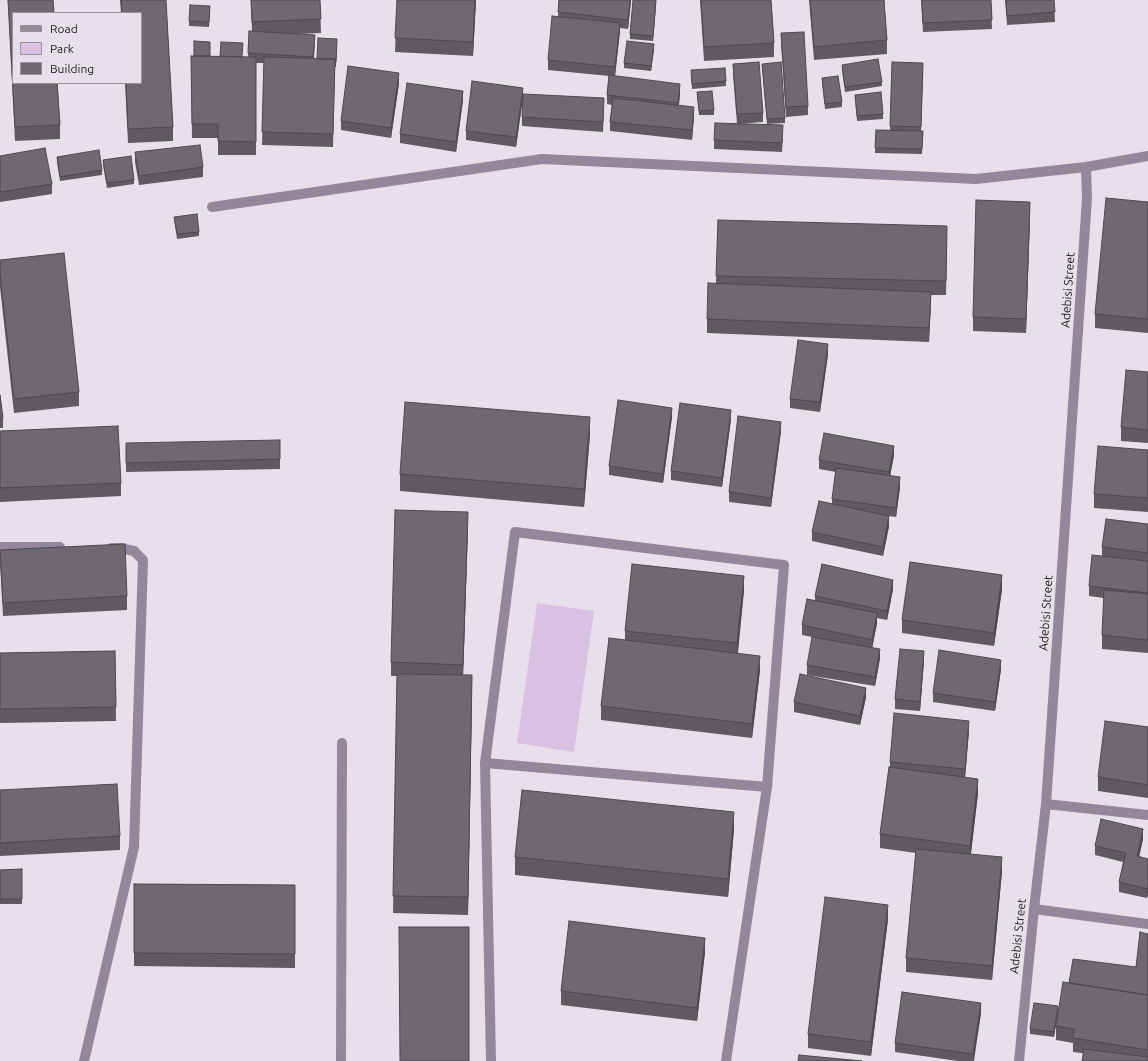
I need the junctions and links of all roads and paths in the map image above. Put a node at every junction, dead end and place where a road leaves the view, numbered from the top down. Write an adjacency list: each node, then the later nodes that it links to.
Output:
1 (1148, 156): 2 (street)
2 (1086, 167): 3 (street); 10 (street, Adebisi Street)
3 (212, 207)
4 (0, 547): 5 (street)
5 (72, 548)
6 (104, 548): 14 (street)
7 (342, 744): 15 (street)
8 (485, 763): 9 (street); 9 (street); 16 (street)
9 (767, 787): 17 (street)
10 (1046, 804): 11 (street); 12 (street, Adebisi Street)
11 (1148, 816)
12 (1034, 909): 13 (street); 18 (street, Adebisi Street)
13 (1148, 924)
14 (84, 1061)
15 (341, 1061)
16 (490, 1061)
17 (726, 1061)
18 (1019, 1061)

